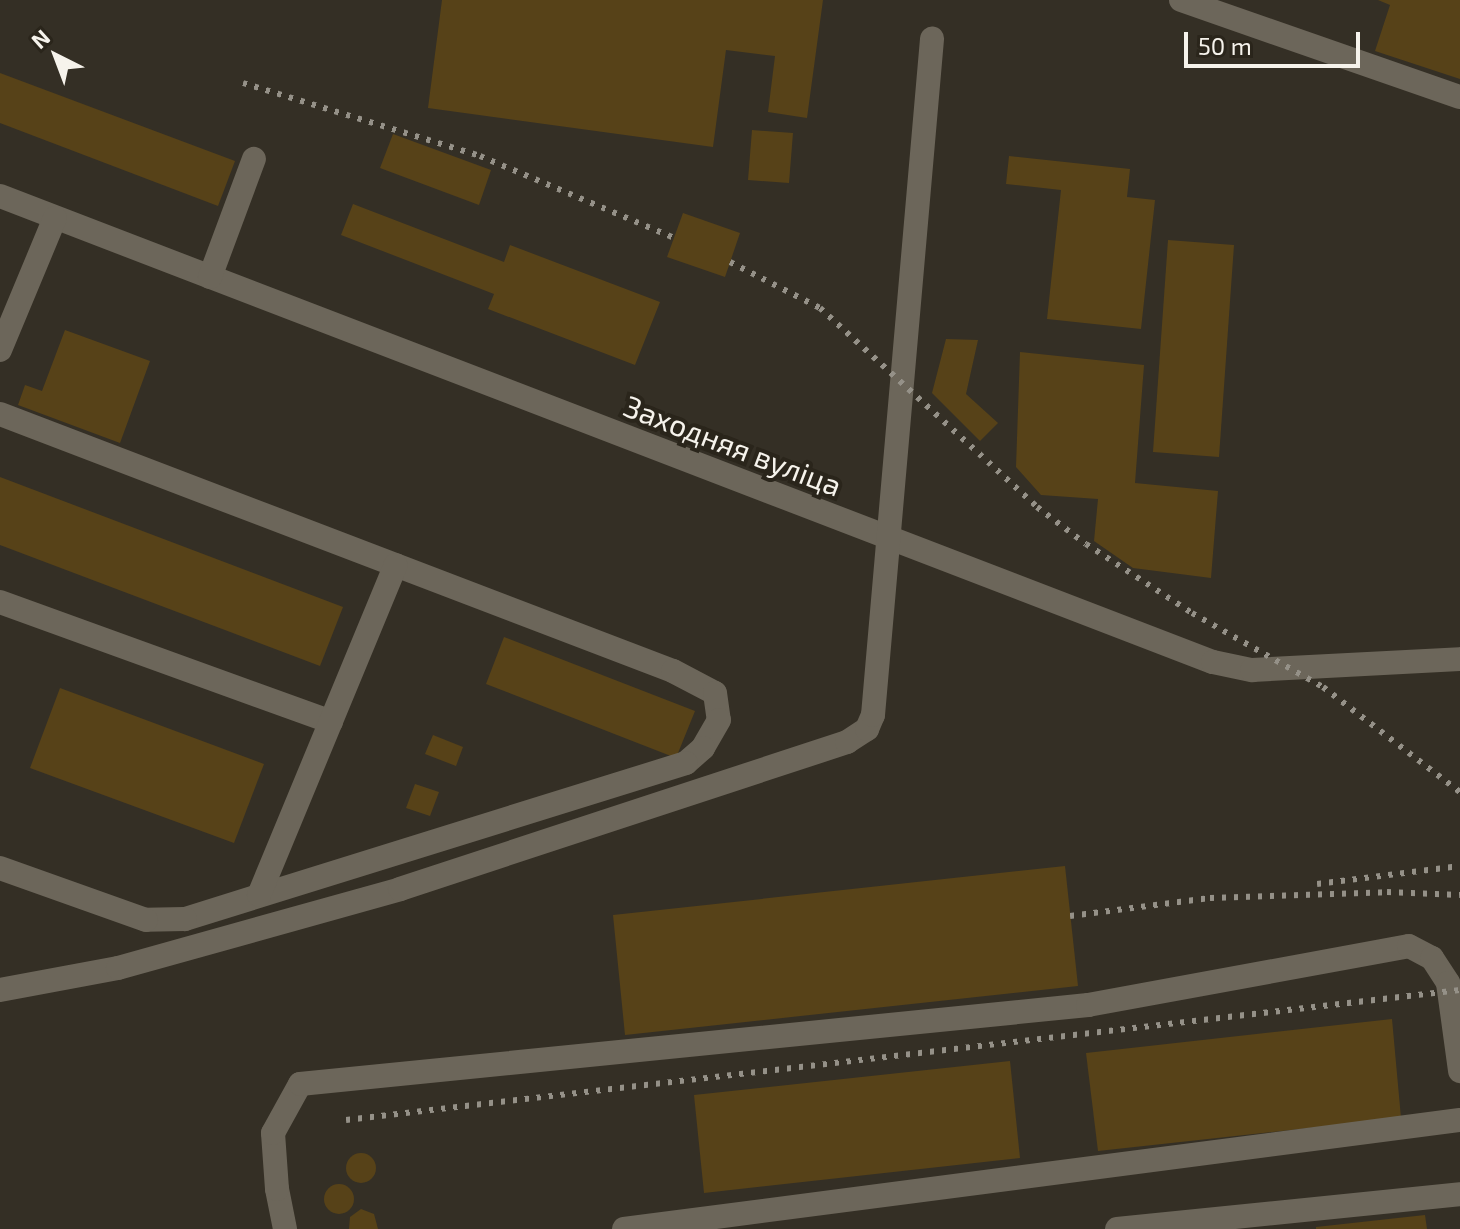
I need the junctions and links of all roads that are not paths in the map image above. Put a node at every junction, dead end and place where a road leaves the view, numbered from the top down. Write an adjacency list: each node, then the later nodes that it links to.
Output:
1 (1181, 0): 3 (street)
2 (932, 39): 10 (street)
3 (1460, 97)
4 (254, 159): 7 (street)
5 (0, 196): 6 (street, Заходняя вуліца)
6 (55, 218): 7 (street, Заходняя вуліца); 8 (street)
7 (210, 277): 10 (street, Заходняя вуліца)
8 (0, 350)
9 (0, 414): 11 (street)
10 (889, 540): 13 (street, Заходняя вуліца); 17 (street)
11 (396, 565): 14 (street); 16 (street)
12 (0, 602): 14 (street)
13 (1460, 659)
14 (331, 722): 16 (street)
15 (0, 868): 16 (street)
16 (259, 895)
17 (0, 990)
18 (1460, 1071): 21 (street)
19 (1460, 1120): 22 (street)
20 (1460, 1194): 23 (street)
21 (285, 1229)
22 (624, 1229)
23 (1117, 1229)

